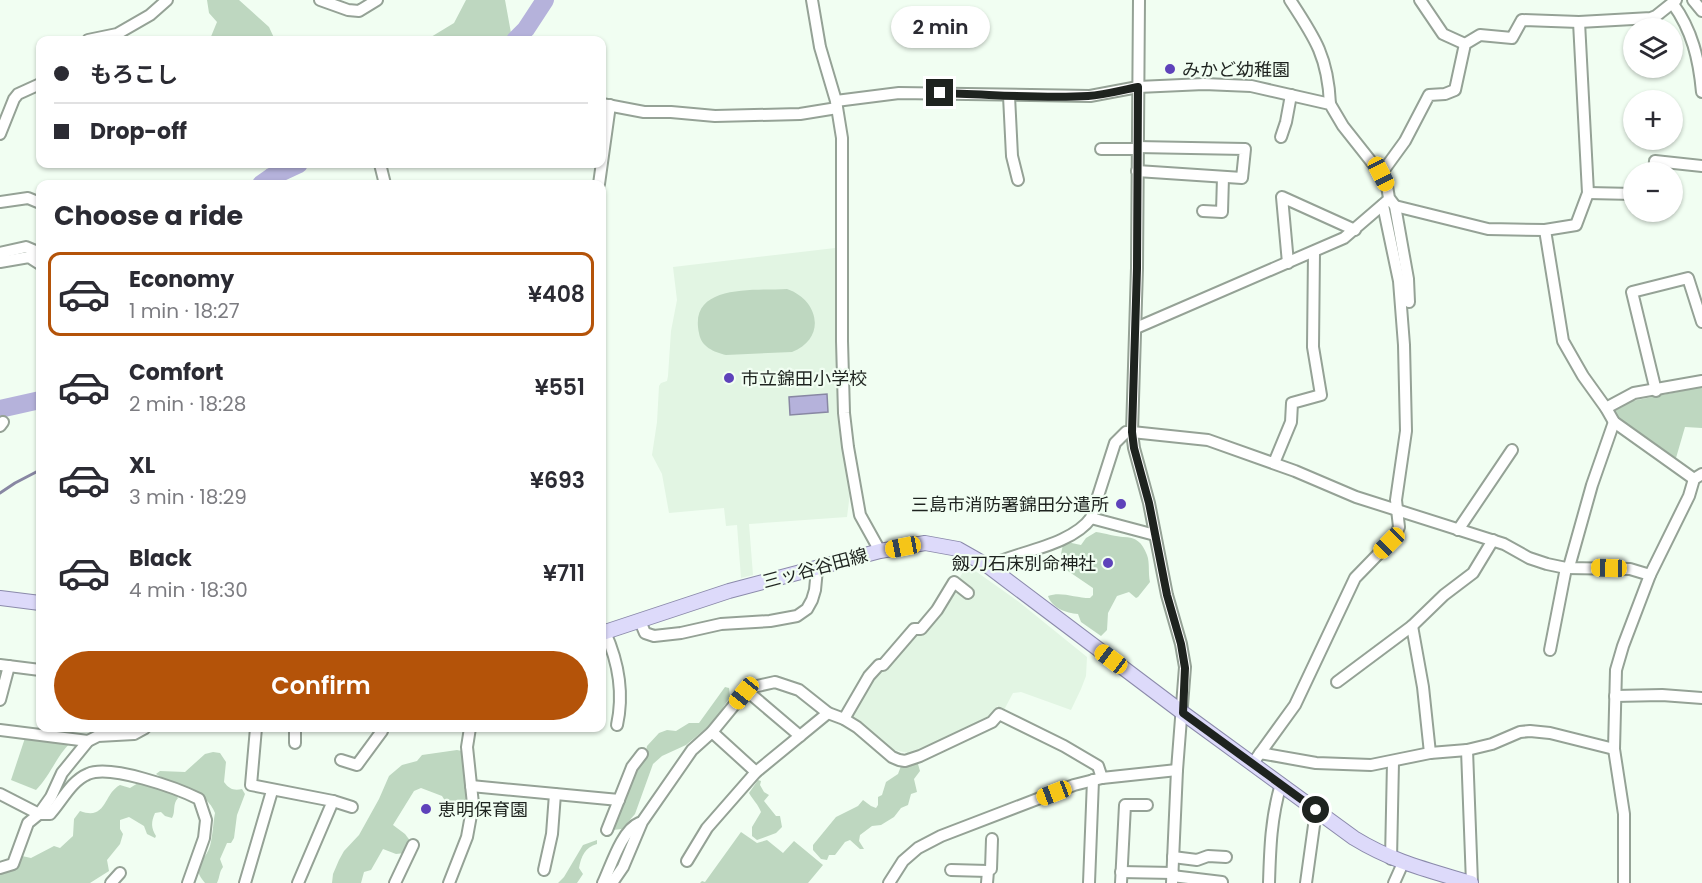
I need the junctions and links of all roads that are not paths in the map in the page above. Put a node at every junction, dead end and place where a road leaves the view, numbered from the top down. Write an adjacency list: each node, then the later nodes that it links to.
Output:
1 (167, 0): 12 (street)
2 (320, 0): 3 (street)
3 (376, 0)
4 (812, 0): 21 (street)
5 (1139, 0): 15 (street)
6 (1290, 0): 19 (street)
7 (1420, 0): 13 (street)
8 (1693, 0): 10 (street)
9 (1674, 2): 11 (street); 16 (street)
10 (1702, 11)
11 (1579, 22): 13 (street); 32 (street)
12 (106, 36)
13 (1465, 44): 29 (street)
14 (36, 86): 22 (street)
15 (1138, 87): 17 (street); 18 (street); 24 (street)
16 (1702, 92)
17 (1291, 95): 19 (street); 23 (street)
18 (1009, 96): 21 (street); 31 (street)
19 (1330, 104): 29 (street)
20 (606, 105): 21 (street)
21 (836, 105): 62 (street)
22 (0, 134)
23 (1281, 136)
24 (1137, 148): 25 (street); 28 (street); 30 (street)
25 (1101, 149)
26 (1683, 164): 27 (street)
27 (1702, 166)
28 (1137, 171): 30 (street); 48 (street)
29 (1381, 174): 36 (street)
30 (1223, 177): 37 (street)
31 (1018, 180)
32 (1588, 193): 33 (street); 39 (street)
33 (1623, 194)
34 (36, 201): 35 (street)
35 (0, 202)
36 (1389, 203): 38 (street); 39 (street); 46 (street); 57 (street)
37 (1203, 211)
38 (1355, 230): 41 (street); 45 (street)
39 (1545, 230): 51 (street)
40 (36, 252): 42 (street)
41 (1314, 252): 45 (street); 55 (street)
42 (0, 253)
43 (0, 262): 44 (street)
44 (36, 262)
45 (1288, 263): 48 (street)
46 (1409, 302)
47 (1702, 322): 50 (street)
48 (1136, 328): 53 (street)
49 (1702, 381): 50 (street)
50 (1656, 391): 51 (street)
51 (1606, 408): 52 (street)
52 (1614, 422): 56 (street); 64 (street)
53 (1132, 432): 55 (street); 58 (street); 60 (street)
54 (1512, 450): 59 (street)
55 (1274, 463): 57 (street)
56 (1698, 476): 66 (street)
57 (1396, 510): 59 (street); 102 (street)
58 (1091, 518): 60 (street); 63 (street)
59 (1458, 530): 61 (street)
60 (1155, 535): 83 (street)
61 (1493, 540): 64 (street); 71 (street)
62 (880, 551): 63 (main road, 三ッ谷谷田線); 65 (main road, 三ッ谷谷田線)
63 (988, 566): 83 (main road, 三ッ谷谷田線)
64 (1568, 568): 66 (street); 74 (street)
65 (817, 569): 70 (main road, 三ッ谷谷田線); 70 (street)
66 (1650, 575): 79 (street)
67 (968, 593): 84 (street)
68 (0, 598): 69 (main road)
69 (36, 602)
70 (640, 621): 72 (main road, 三ッ谷谷田線)
71 (1412, 626): 77 (street); 100 (street)
72 (606, 632)
73 (606, 638): 85 (street)
74 (1550, 650)
75 (5, 666): 76 (street); 81 (street)
76 (36, 670)
77 (1337, 682)
78 (747, 691): 82 (street); 94 (street); 95 (street)
79 (1615, 696): 80 (street); 98 (street)
80 (1702, 698)
81 (0, 700)
82 (828, 713): 84 (street); 95 (street)
83 (1183, 713): 102 (main road, 三ッ谷谷田線); 105 (street)
84 (844, 719): 107 (street)
85 (617, 725)
86 (0, 730): 96 (street)
87 (112, 732): 96 (street)
88 (122, 732): 89 (street)
89 (138, 732)
90 (256, 732): 110 (street)
91 (296, 732): 97 (street)
92 (380, 732): 103 (street)
93 (470, 732): 109 (street)
94 (712, 732): 106 (street); 119 (street)
95 (800, 736): 106 (street)
96 (88, 741): 118 (street)
97 (295, 743)
98 (1614, 749): 99 (street); 151 (street)
99 (1467, 750): 100 (street); 150 (street)
100 (1430, 753): 104 (street)
101 (642, 754): 113 (street)
102 (1257, 758): 104 (street); 108 (main road, 三ッ谷谷田線)
103 (342, 760)
104 (1393, 762): 126 (street)
105 (1177, 770): 107 (street); 123 (street)
106 (756, 772): 125 (street)
107 (1097, 779): 144 (street); 146 (street)
108 (1281, 784): 117 (main road, 三ッ谷谷田線); 147 (street)
109 (471, 786): 112 (street); 141 (street)
110 (272, 791): 114 (street); 138 (street)
111 (0, 794): 118 (street)
112 (555, 795): 113 (street); 128 (street)
113 (619, 800): 120 (street)
114 (333, 801): 116 (street); 139 (street)
115 (1147, 805): 133 (street)
116 (352, 807)
117 (1316, 810): 126 (main road, 三ッ谷谷田線); 148 (street)
118 (39, 814): 127 (street); 137 (street)
119 (642, 822): 142 (street); 143 (street)
120 (607, 830)
121 (992, 839): 130 (street)
122 (413, 845): 140 (street)
123 (1173, 857): 124 (street); 132 (street)
124 (1226, 857)
125 (687, 861)
126 (1397, 861): 134 (main road, 三ッ谷谷田線); 149 (street)
127 (0, 868)
128 (544, 870)
129 (951, 870): 130 (street)
130 (988, 871): 145 (street)
131 (120, 873): 136 (street)
132 (1172, 877): 133 (street); 135 (street)
133 (1121, 878)
134 (1434, 878): 150 (main road, 三ッ谷谷田線)
135 (1222, 882)
136 (111, 883)
137 (188, 883)
138 (245, 883)
139 (298, 883)
140 (395, 883)
141 (449, 883)
142 (603, 883)
143 (612, 883)
144 (889, 883)
145 (987, 883)
146 (1089, 883)
147 (1269, 883)
148 (1306, 883)
149 (1394, 883)
150 (1471, 883)
151 (1624, 883)

